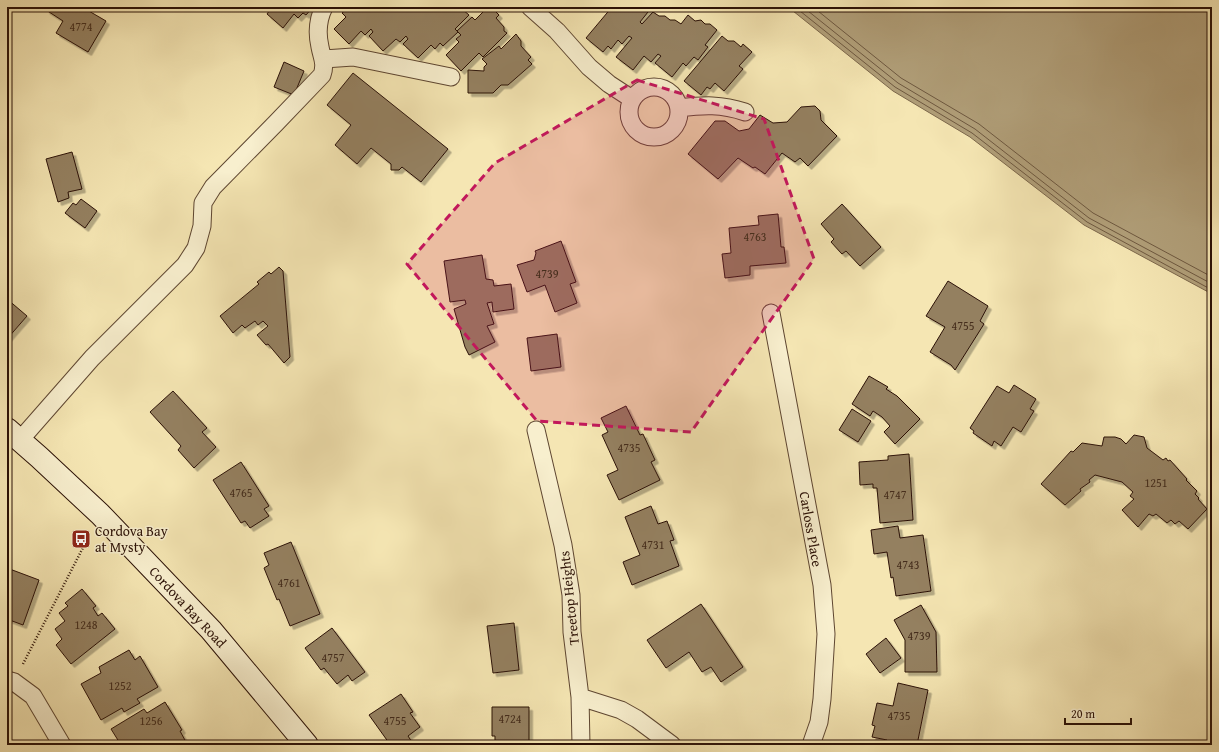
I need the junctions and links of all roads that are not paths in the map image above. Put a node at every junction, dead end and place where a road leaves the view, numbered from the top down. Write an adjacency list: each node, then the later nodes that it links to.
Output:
1 (324, 7): 3 (street)
2 (530, 7): 5 (street)
3 (324, 59): 4 (street); 10 (street)
4 (451, 77)
5 (632, 99): 6 (street); 6 (street)
6 (679, 108): 7 (street)
7 (745, 112)
8 (771, 313): 17 (street, Carloss Place)
9 (536, 430): 12 (street, Treetop Heights)
10 (13, 435): 14 (main road, Cordova Bay Road)
11 (10, 681): 13 (street)
12 (580, 697): 15 (street, Treetop Heights); 16 (street)
13 (62, 745)
14 (307, 745)
15 (581, 745)
16 (672, 745)
17 (811, 745)

